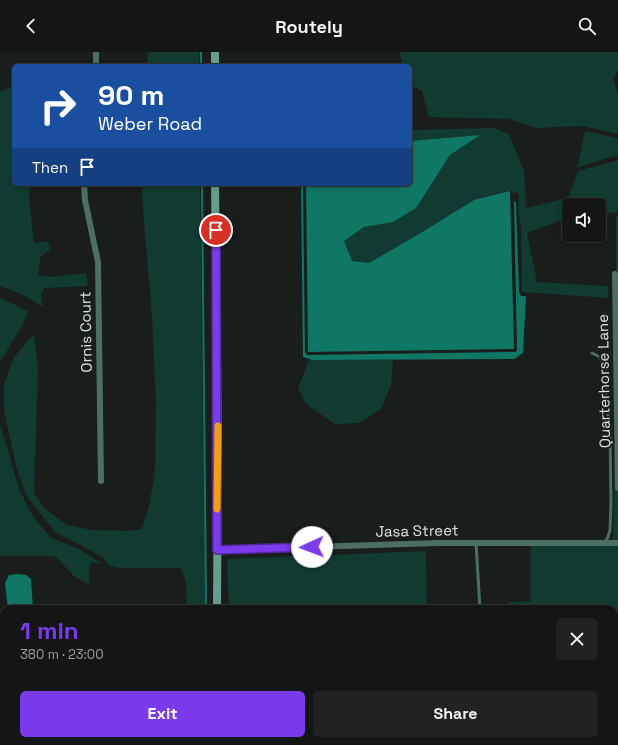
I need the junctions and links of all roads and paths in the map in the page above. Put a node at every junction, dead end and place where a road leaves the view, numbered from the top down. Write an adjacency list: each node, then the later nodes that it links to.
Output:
1 (96, 52): 3 (street)
2 (215, 52): 4 (street)
3 (96, 64)
4 (215, 64)
5 (84, 186): 9 (street, Ornis Court)
6 (216, 186): 14 (street)
7 (615, 274): 10 (street, Quarterhorse Lane)
8 (592, 353): 12 (lane)
9 (101, 481)
10 (618, 488)
11 (476, 543): 12 (street, Jasa Street); 14 (street, Jasa Street); 16 (lane)
12 (603, 544): 13 (street, Jasa Street)
13 (618, 544)
14 (217, 550): 15 (street)
15 (217, 605)
16 (480, 605)

